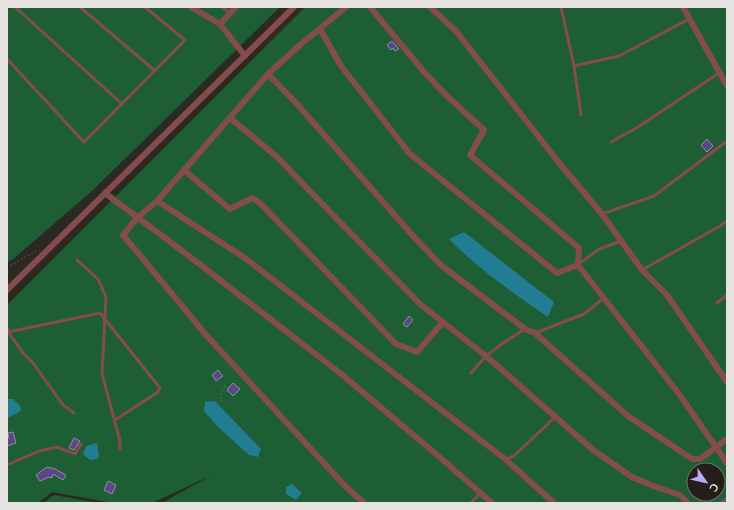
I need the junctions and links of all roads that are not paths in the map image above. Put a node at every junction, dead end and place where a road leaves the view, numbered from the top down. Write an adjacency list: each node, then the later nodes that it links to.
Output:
1 (15, 7): 24 (lane)
2 (80, 7): 20 (lane)
3 (145, 7): 20 (lane)
4 (191, 7): 15 (street)
5 (222, 7): 13 (lane)
6 (236, 7): 13 (street)
7 (294, 7): 17 (street)
8 (370, 7): 37 (street)
9 (430, 7): 32 (street)
10 (561, 7): 19 (lane)
11 (683, 7): 14 (street)
12 (341, 8): 16 (street)
13 (230, 13): 15 (street)
14 (689, 19): 19 (lane); 22 (street)
15 (220, 24): 17 (street)
16 (320, 29): 21 (street); 37 (street)
17 (245, 56): 30 (street)
18 (7, 60): 24 (lane)
19 (574, 66): 25 (lane)
20 (154, 70): 24 (lane)
21 (268, 74): 26 (street); 45 (street)
22 (719, 74): 23 (street); 28 (lane)
23 (727, 86)
24 (122, 104)
25 (581, 115)
26 (230, 118): 29 (street); 44 (street)
27 (727, 141): 32 (lane)
28 (611, 142)
29 (184, 170): 31 (street); 44 (street)
30 (105, 193): 33 (street); 39 (street)
31 (157, 201): 33 (street); 58 (street)
32 (602, 214): 35 (street)
33 (138, 218): 61 (street); 63 (street)
34 (727, 221): 38 (lane)
35 (621, 240): 37 (lane); 38 (street)
36 (77, 260): 43 (lane)
37 (578, 265): 41 (street)
38 (642, 270): 50 (street)
39 (7, 290)
40 (727, 295): 42 (lane)
41 (604, 298): 47 (lane); 56 (street)
42 (717, 303)
43 (104, 318): 46 (lane); 53 (lane); 53 (lane)
44 (443, 322): 48 (street)
45 (525, 329): 47 (street); 48 (lane)
46 (8, 331): 51 (lane)
47 (535, 333): 56 (street)
48 (486, 356): 49 (lane); 52 (street)
49 (470, 373)
50 (727, 382)
51 (74, 413)
52 (556, 416): 58 (lane); 67 (street)
53 (115, 420): 57 (lane)
54 (727, 439): 56 (street)
55 (81, 444): 60 (lane)
56 (716, 447): 59 (street)
57 (120, 449)
58 (505, 459): 66 (street)
59 (727, 463)
60 (7, 465)
61 (480, 493): 64 (lane); 65 (street)
62 (727, 498): 68 (lane)
63 (364, 503)
64 (471, 503)
65 (492, 503)
66 (554, 503)
67 (688, 503)
68 (721, 503)

